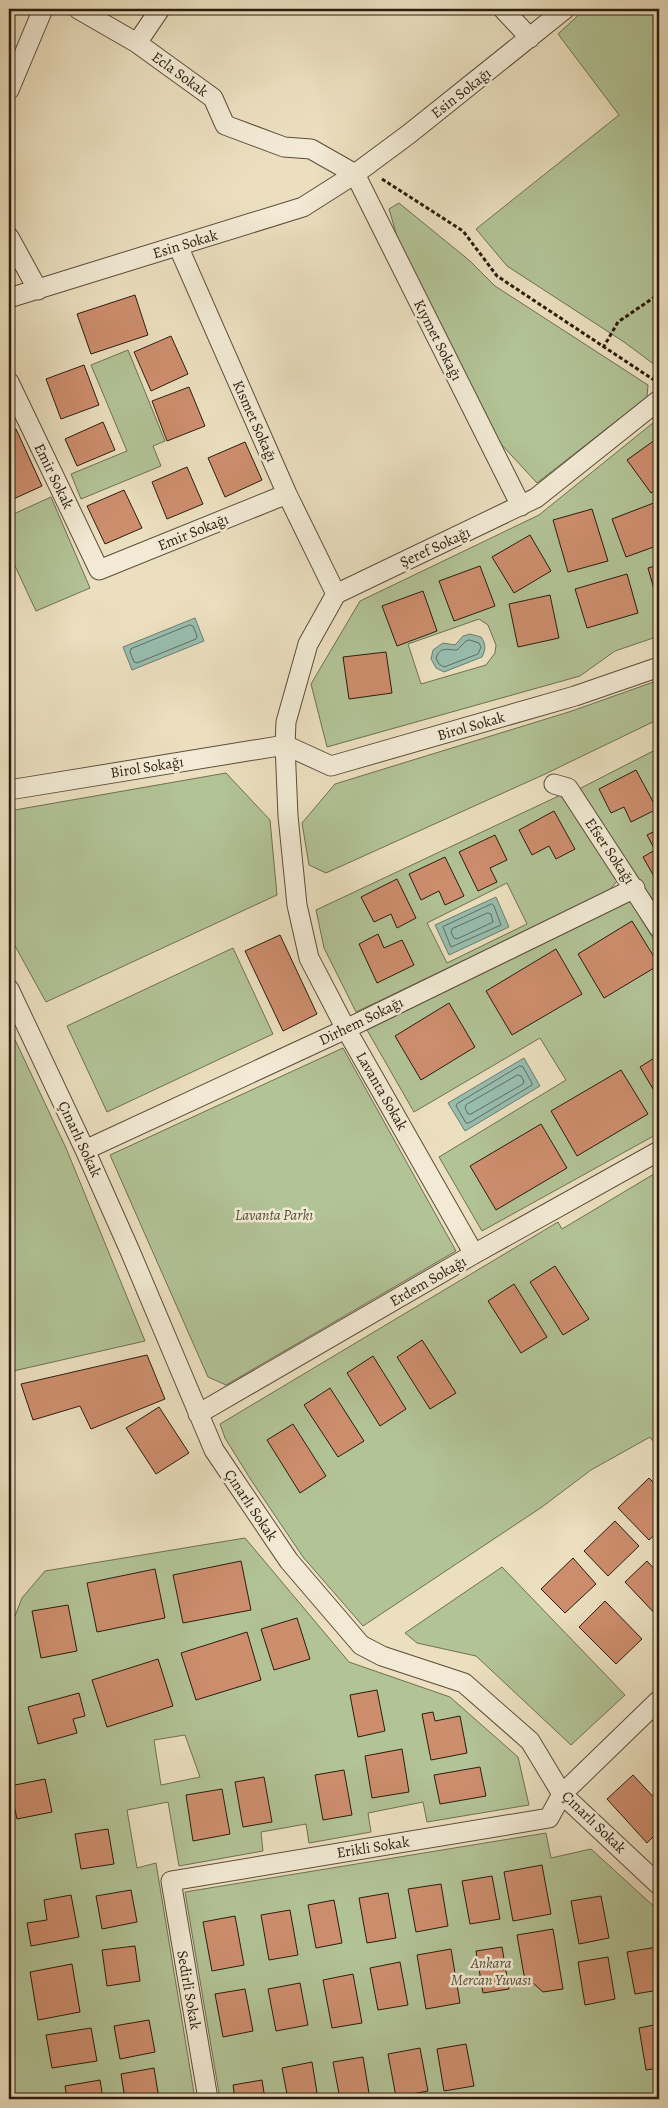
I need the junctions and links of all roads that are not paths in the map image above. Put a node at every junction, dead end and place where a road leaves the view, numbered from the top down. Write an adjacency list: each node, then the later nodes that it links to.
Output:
1 (43, 9): 8 (street)
2 (78, 9): 7 (street, Ecla Sokak)
3 (160, 9): 7 (street)
4 (502, 9): 6 (street)
5 (566, 9): 6 (street, Esin Sokağı)
6 (530, 38): 9 (street, Esin Sokağı)
7 (137, 43): 9 (street, Ecla Sokak)
8 (9, 90)
9 (360, 170): 11 (street, Esin Sokak); 17 (street, Kıymet Sokağı)
10 (9, 237): 12 (street)
11 (178, 246): 12 (street, Esin Sokak); 16 (street, Kısmet Sokağı)
12 (38, 290): 13 (street, Esin Sokak)
13 (9, 298)
14 (9, 382): 18 (street, Emir Sokak)
15 (659, 400): 17 (street, Şeref Sokağı)
16 (287, 494): 18 (street, Emir Sokağı); 19 (street, Kısmet Sokağı)
17 (521, 506): 19 (street, Şeref Sokağı)
18 (99, 570)
19 (336, 594): 21 (street)
20 (659, 667): 21 (street, Birol Sokak)
21 (285, 745): 23 (street, Birol Sokağı); 27 (street, Lavanta Sokak)
22 (554, 784): 24 (street, Efser Sokağı)
23 (9, 790)
24 (635, 888): 25 (street, Efser Sokağı); 27 (street, Dirhem Sokağı)
25 (659, 928)
26 (9, 989): 28 (street, Çınarlı Sokak)
27 (346, 1029): 28 (street, Dirhem Sokağı); 30 (street, Lavanta Sokak)
28 (86, 1150): 31 (street, Çınarlı Sokak)
29 (659, 1152): 30 (street, Erdem Sokağı)
30 (474, 1254): 31 (street, Erdem Sokağı)
31 (198, 1414): 33 (street, Çınarlı Sokak)
32 (659, 1700): 33 (street)
33 (562, 1794): 34 (street, Erikli Sokak); 35 (street, Çınarlı Sokak)
34 (170, 1881): 36 (street, Sedirli Sokak)
35 (659, 1885)
36 (208, 2099)

